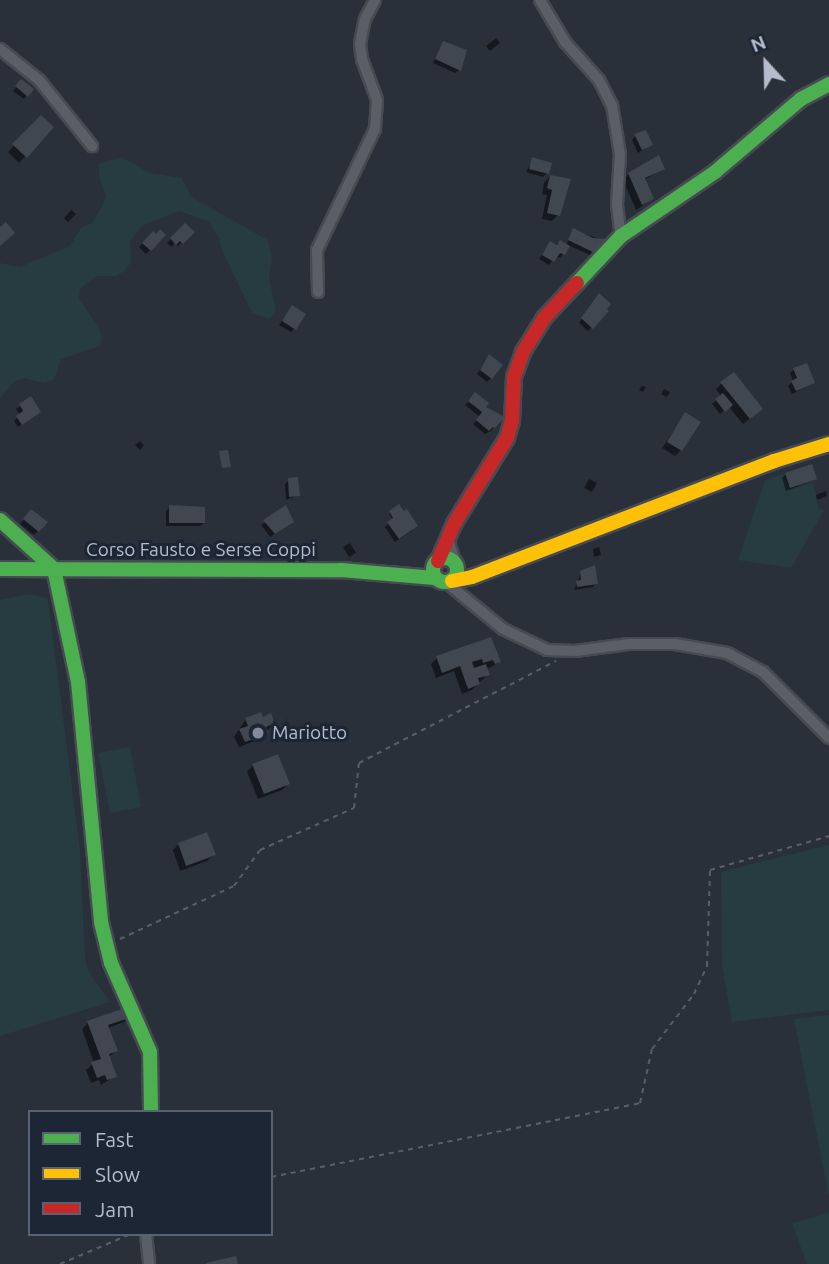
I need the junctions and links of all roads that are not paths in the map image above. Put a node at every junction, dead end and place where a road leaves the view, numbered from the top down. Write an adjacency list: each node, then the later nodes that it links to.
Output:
1 (375, 0): 7 (street)
2 (540, 0): 6 (street)
3 (0, 49): 5 (street)
4 (829, 84): 6 (street)
5 (92, 146)
6 (621, 236): 10 (street)
7 (318, 292)
8 (829, 444): 12 (street)
9 (0, 520): 14 (street)
10 (447, 537): 11 (street); 15 (street)
11 (455, 563): 12 (street); 15 (street)
12 (503, 565): 15 (street)
13 (0, 569): 14 (street, Corso Fausto e Serse Coppi)
14 (54, 569): 15 (street, Corso Fausto e Serse Coppi); 17 (street)
15 (441, 573): 16 (street)
16 (829, 738)
17 (151, 1110)
18 (146, 1236): 19 (street)
19 (149, 1264)

